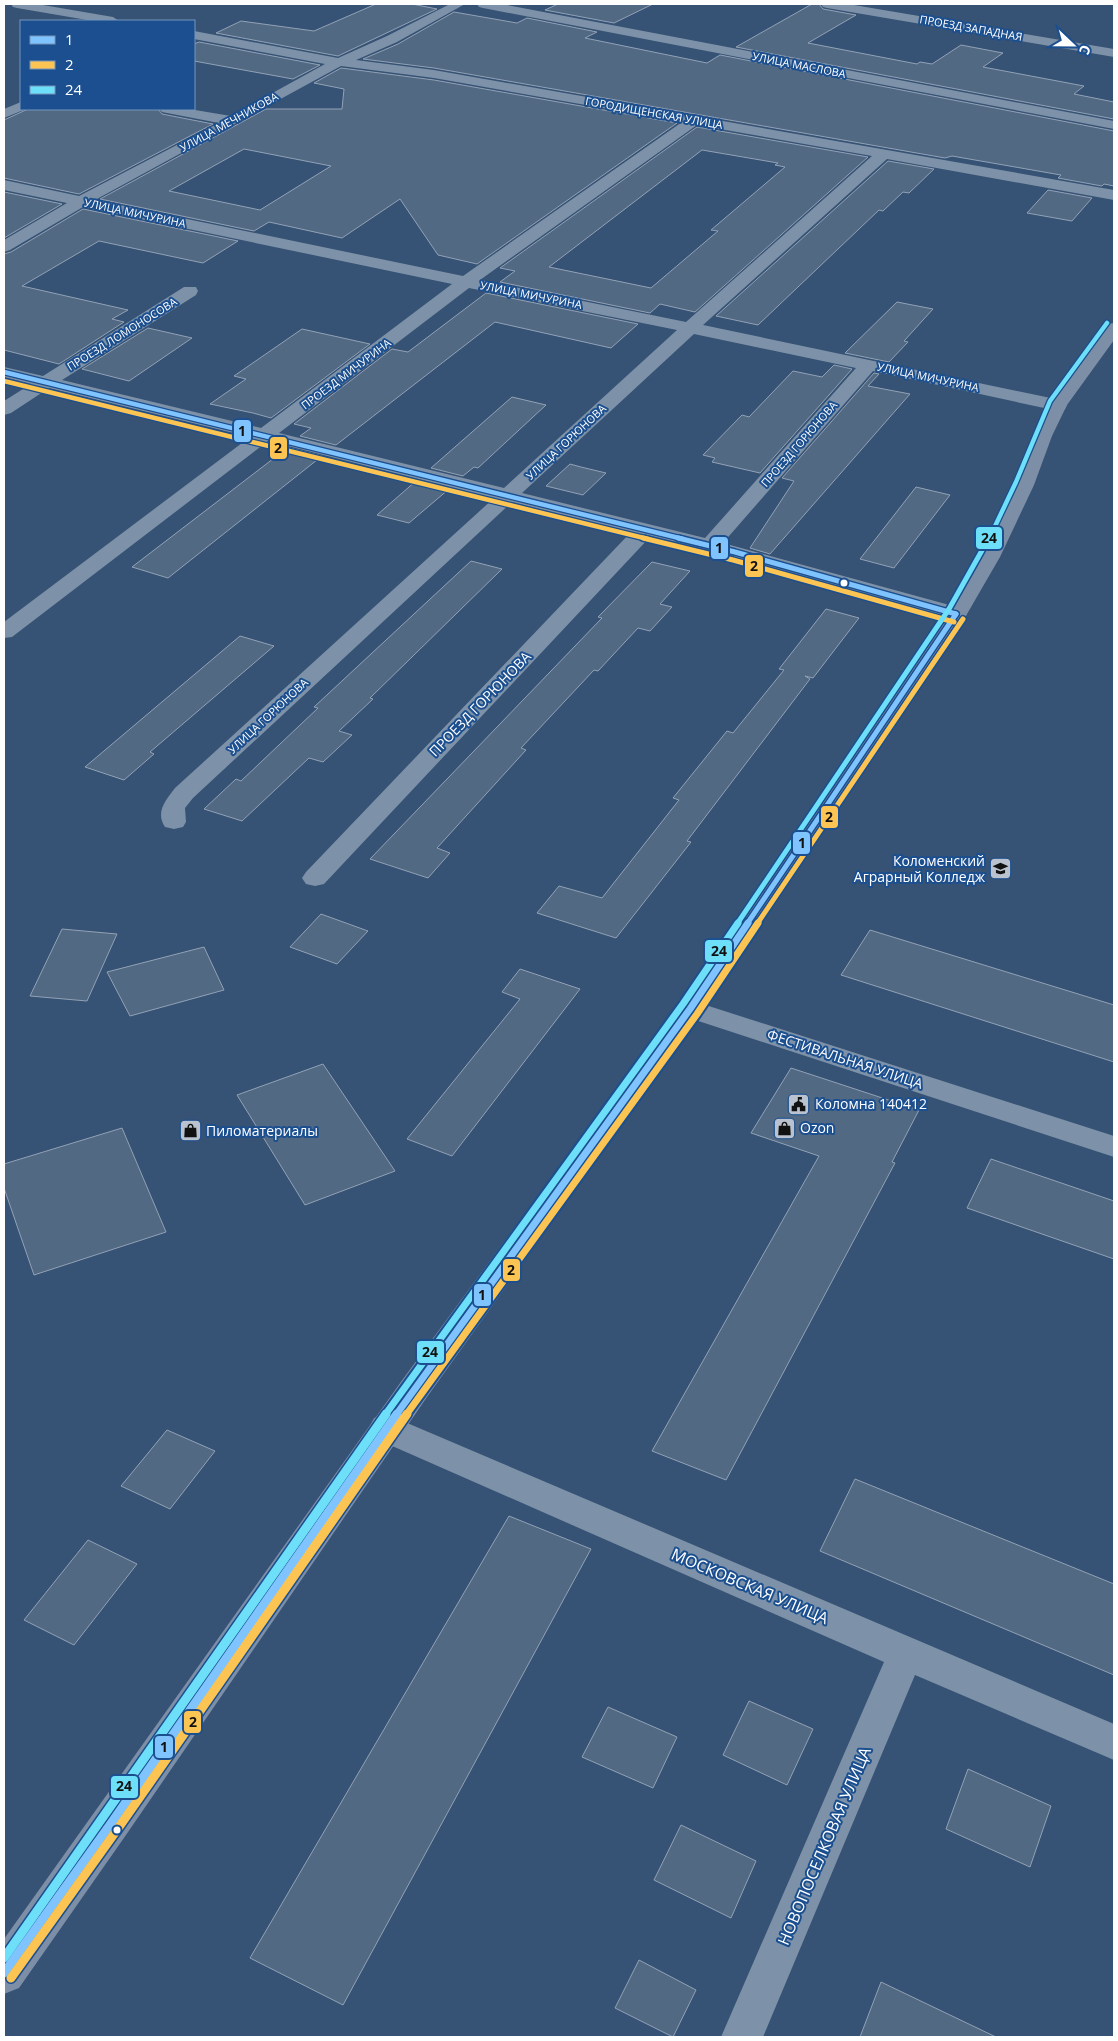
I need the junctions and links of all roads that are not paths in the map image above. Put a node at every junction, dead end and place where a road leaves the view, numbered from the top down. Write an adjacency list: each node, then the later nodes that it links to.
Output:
1 (17, 4): 5 (street)
2 (458, 4): 8 (street, УЛИЦА МЕЧНИКОВА)
3 (483, 4): 14 (street, УЛИЦА МАСЛОВА)
4 (827, 4): 7 (street, ПРОЕЗД ЗАПАДНАЯ)
5 (107, 20)
6 (195, 35): 8 (street, ГОРОДИЩЕНСКАЯ УЛИЦА)
7 (1114, 53)
8 (341, 62): 12 (street, УЛИЦА МЕЧНИКОВА); 13 (street, ГОРОДИЩЕНСКАЯ УЛИЦА)
9 (20, 106): 11 (street)
10 (172, 110): 12 (street)
11 (4, 114)
12 (233, 121): 18 (street, УЛИЦА МЕЧНИКОВА)
13 (693, 121): 15 (street, ГОРОДИЩЕНСКАЯ УЛИЦА); 20 (street, ПРОЕЗД МИЧУРИНА)
14 (1114, 125)
15 (885, 153): 17 (street, ГОРОДИЩЕНСКАЯ УЛИЦА); 22 (street, УЛИЦА ГОРЮНОВА)
16 (4, 185): 18 (street, УЛИЦА МИЧУРИНА)
17 (1114, 195)
18 (80, 202): 19 (street, УЛИЦА МЕЧНИКОВА); 20 (street, УЛИЦА МИЧУРИНА)
19 (4, 247)
20 (466, 282): 22 (street, УЛИЦА МИЧУРИНА); 29 (street, ПРОЕЗД МИЧУРИНА)
21 (190, 291): 26 (street, ПРОЕЗД ЛОМОНОСОВА)
22 (691, 326): 24 (street, УЛИЦА МИЧУРИНА); 30 (street, УЛИЦА ГОРЮНОВА)
23 (1114, 328): 27 (main road)
24 (869, 364): 27 (street, УЛИЦА МИЧУРИНА); 32 (street, ПРОЕЗД ГОРЮНОВА)
25 (4, 372): 26 (street)
26 (46, 381): 28 (street, ПРОЕЗД ЛОМОНОСОВА); 29 (street)
27 (1058, 405): 33 (main road)
28 (4, 409)
29 (266, 435): 30 (street); 34 (street, ПРОЕЗД МИЧУРИНА)
30 (508, 495): 31 (street); 35 (street, УЛИЦА ГОРЮНОВА)
31 (646, 530): 32 (street); 36 (street, ПРОЕЗД ГОРЮНОВА)
32 (709, 546): 33 (street)
33 (956, 614): 37 (main road)
34 (4, 632)
35 (174, 822)
36 (315, 878)
37 (690, 1008): 38 (street, ФЕСТИВАЛЬНАЯ УЛИЦА); 39 (main road)
38 (1114, 1147)
39 (386, 1428): 40 (street, МОСКОВСКАЯ УЛИЦА); 42 (main road)
40 (906, 1654): 41 (street, МОСКОВСКАЯ УЛИЦА); 43 (street, НОВОПОСЕЛКОВАЯ УЛИЦА)
41 (1114, 1742)
42 (4, 1973)
43 (742, 2037)

